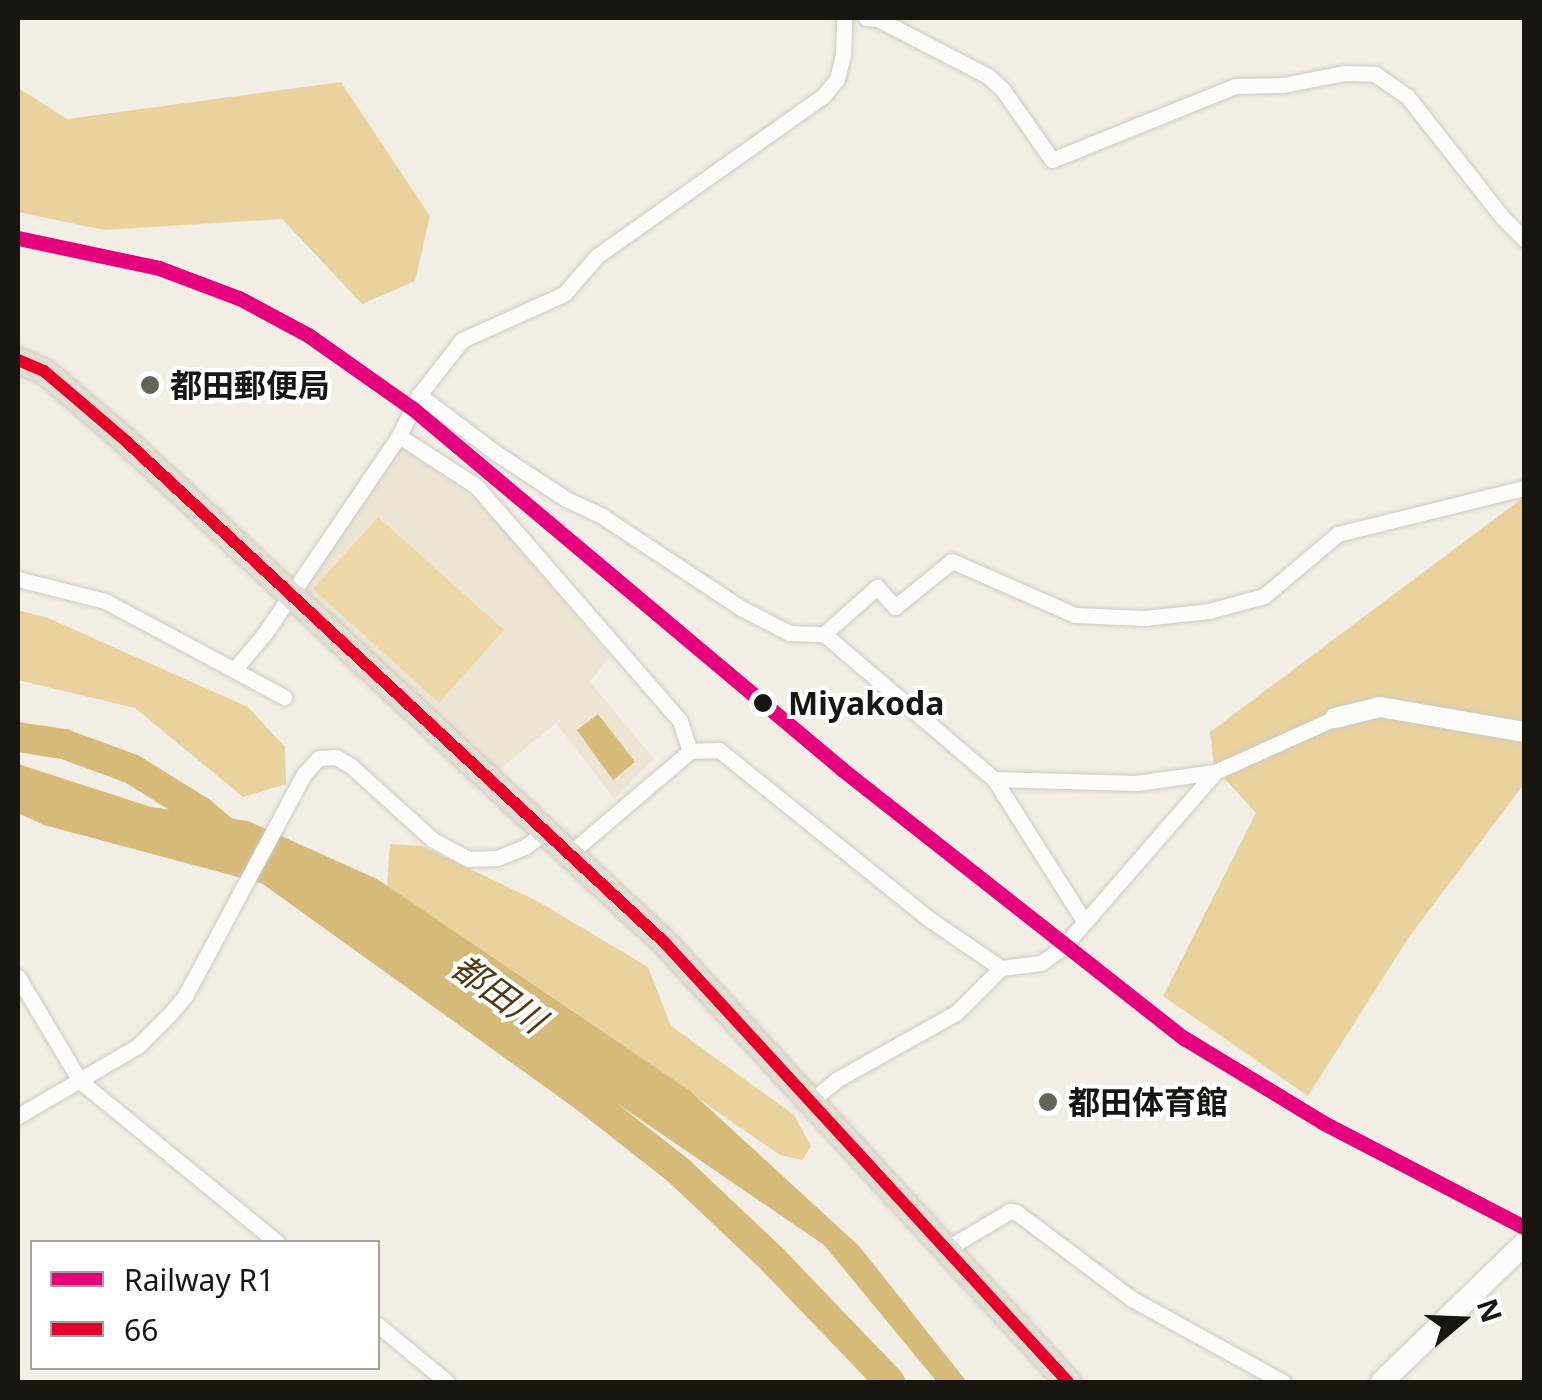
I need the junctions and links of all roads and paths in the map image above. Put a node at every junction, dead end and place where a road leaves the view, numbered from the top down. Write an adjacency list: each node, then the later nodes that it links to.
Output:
1 (844, 18): 5 (street)
2 (866, 18): 3 (street)
3 (1524, 239)
4 (18, 360): 9 (highway)
5 (420, 395): 6 (street); 10 (street)
6 (399, 436): 9 (street); 15 (street)
7 (1524, 488): 10 (street)
8 (18, 579): 11 (street)
9 (289, 594): 11 (street); 18 (highway)
10 (824, 634): 17 (street)
11 (234, 670): 12 (street)
12 (284, 697)
13 (1335, 718): 14 (street); 16 (street)
14 (1524, 732)
15 (690, 751): 19 (street); 21 (street)
16 (1216, 772): 17 (street); 20 (street)
17 (994, 779): 20 (street)
18 (543, 833): 19 (highway); 23 (street)
19 (568, 855): 24 (highway)
20 (1084, 921): 21 (street)
21 (1001, 968): 24 (street)
22 (18, 977): 23 (street)
23 (80, 1081): 25 (street); 26 (street)
24 (810, 1102): 27 (highway)
25 (18, 1116)
26 (274, 1240)
27 (943, 1251): 32 (highway); 33 (street)
28 (1518, 1252): 30 (main road)
29 (380, 1328): 31 (street)
30 (1385, 1380)
31 (447, 1382)
32 (1068, 1382)
33 (1284, 1382)

